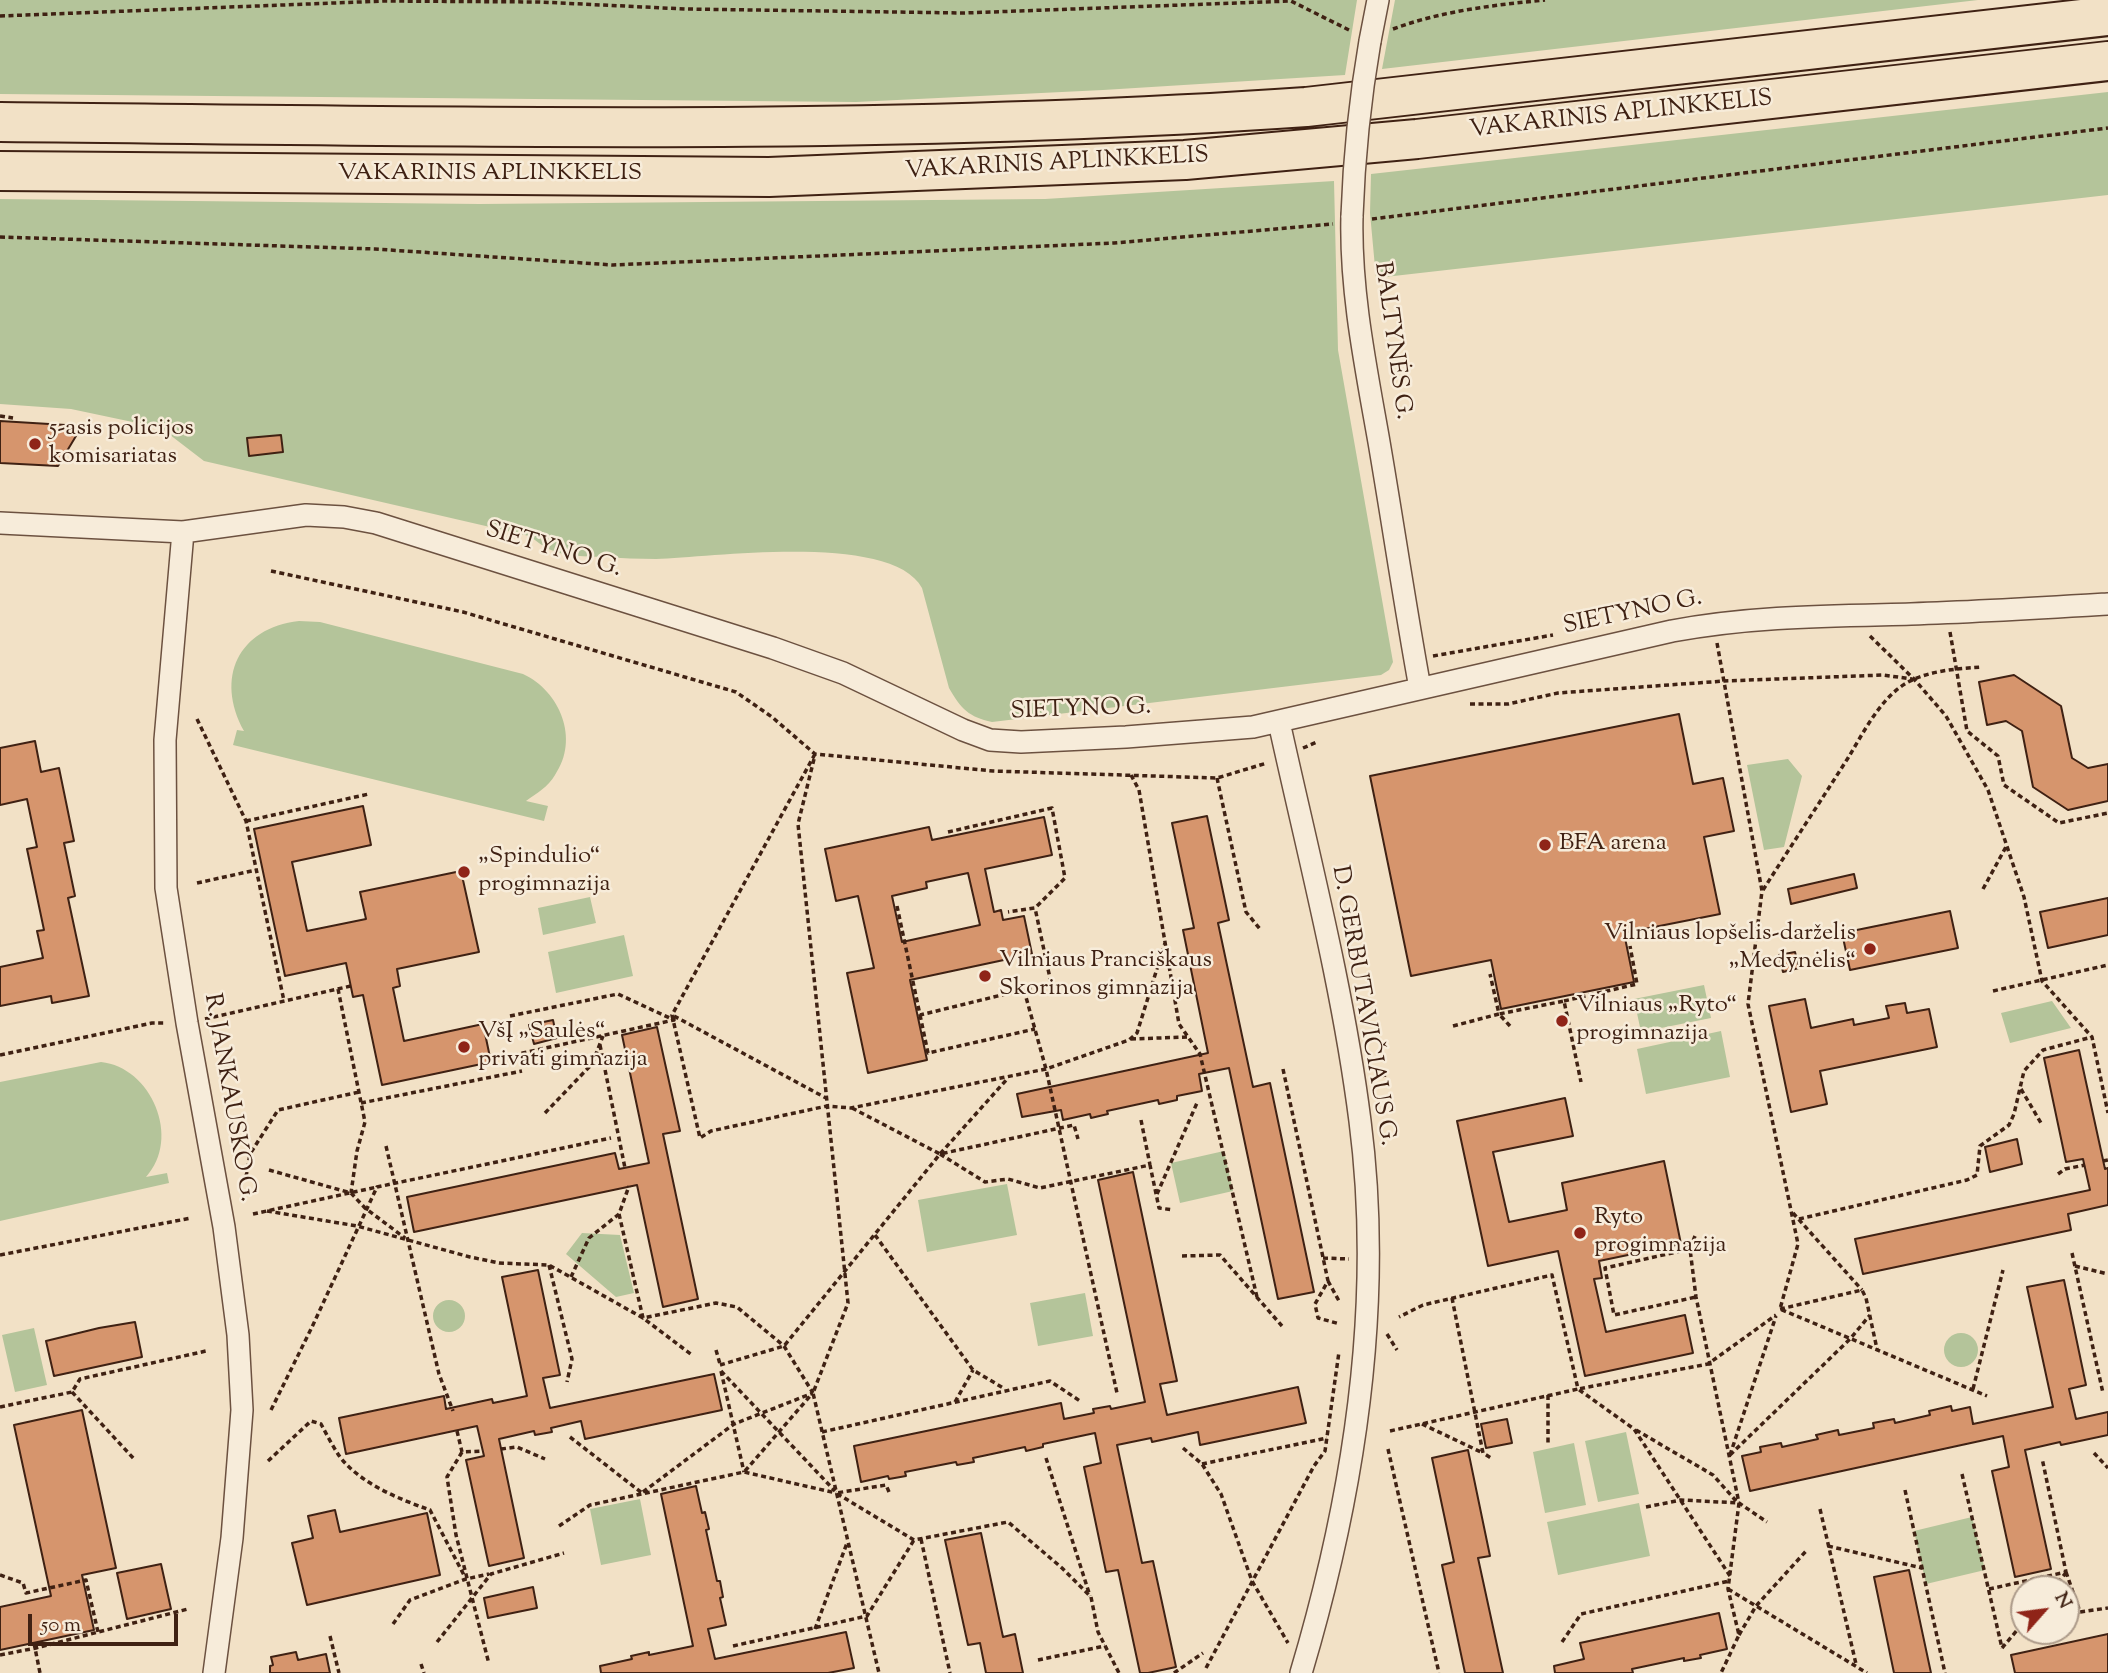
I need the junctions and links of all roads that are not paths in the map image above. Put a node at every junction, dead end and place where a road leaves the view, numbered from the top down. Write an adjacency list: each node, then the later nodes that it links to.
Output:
1 (1378, 0): 9 (street, BALTYNĖS G., bridge)
2 (2108, 16): 4 (highway, VAKARINIS APLINKKELIS)
3 (2108, 61): 5 (highway, VAKARINIS APLINKKELIS)
4 (0, 122)
5 (0, 171)
6 (0, 523): 7 (street, SIETYNO G.)
7 (183, 531): 10 (street, SIETYNO G.); 12 (street, R. JANKAUSKO G.)
8 (2108, 604): 9 (street, SIETYNO G.)
9 (1420, 688): 10 (street, SIETYNO G.)
10 (1279, 722): 11 (street, D. GERBUTAVIČIAUS G.)
11 (1302, 1669)
12 (214, 1673)

